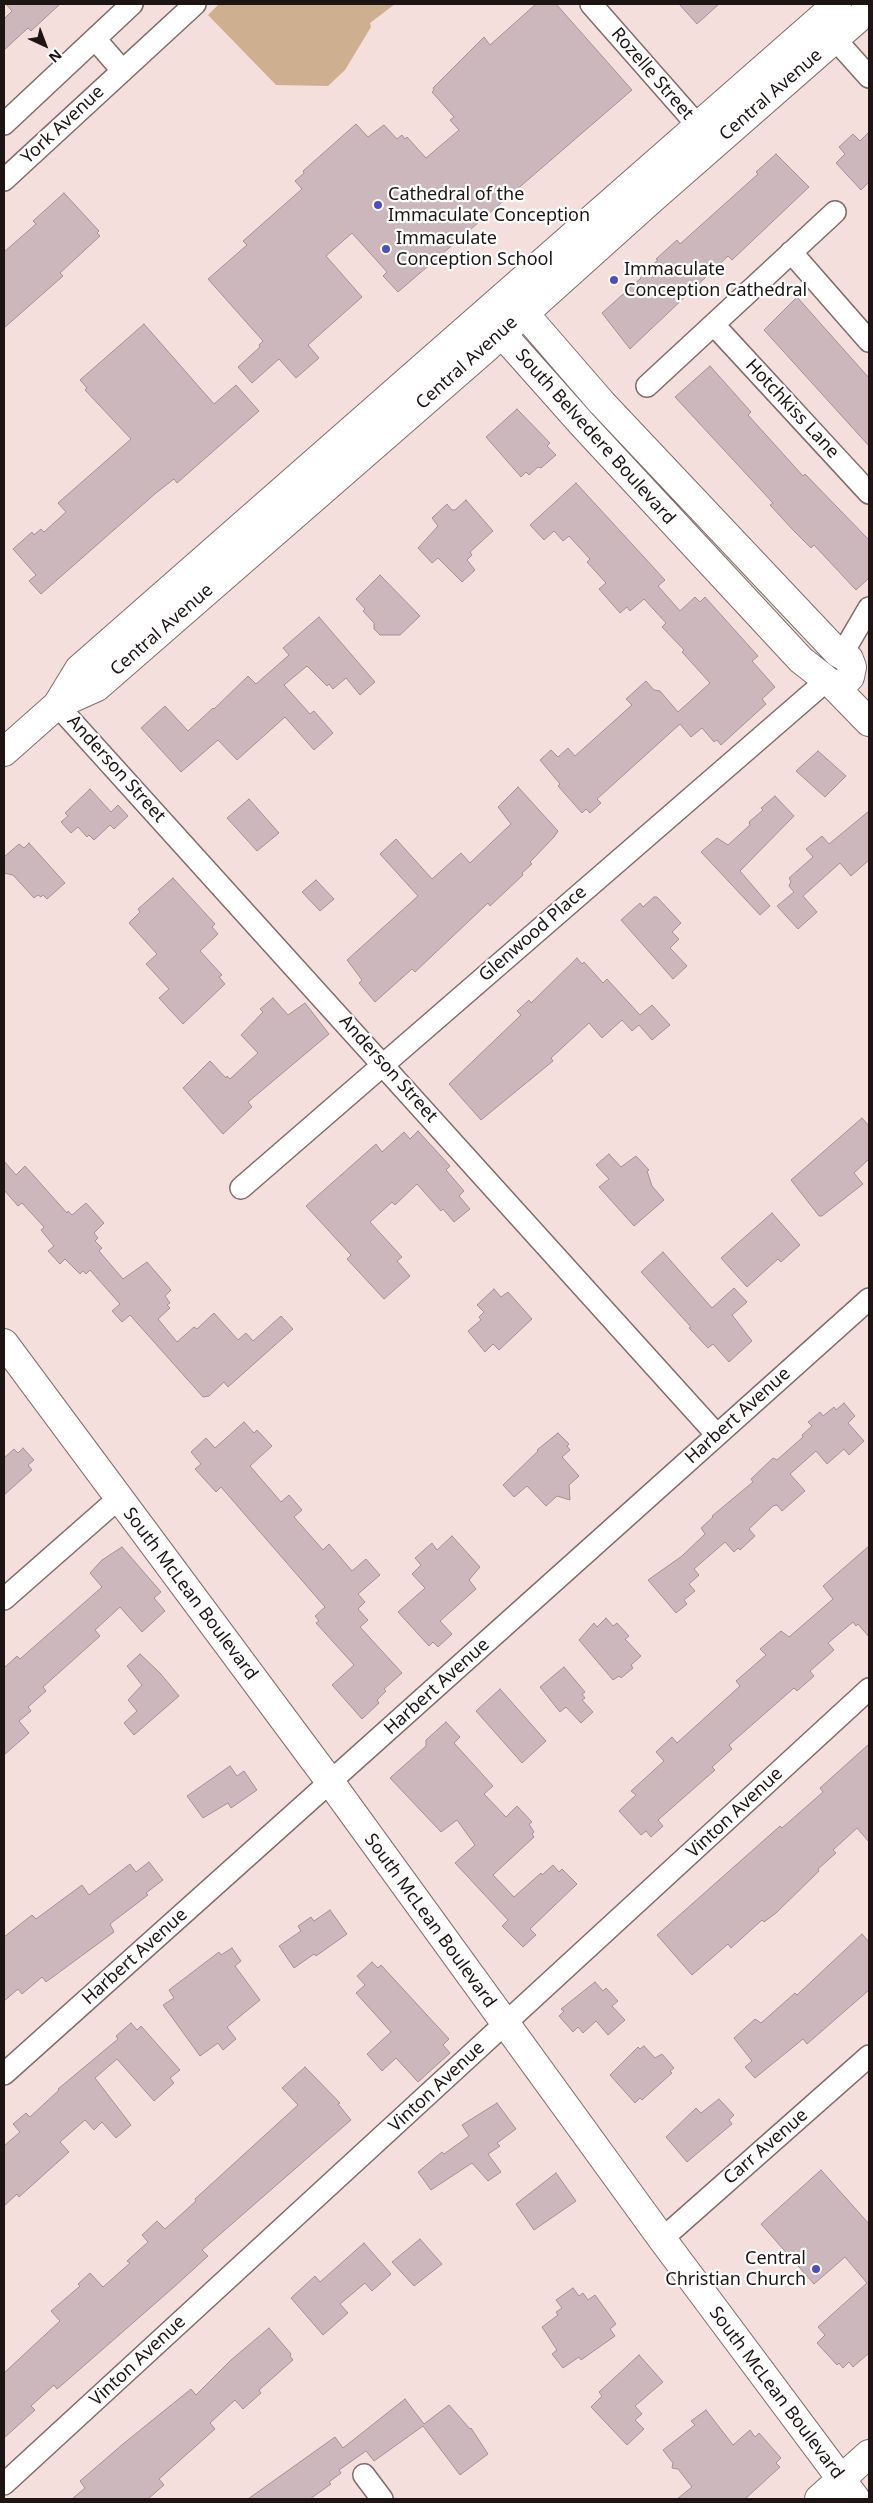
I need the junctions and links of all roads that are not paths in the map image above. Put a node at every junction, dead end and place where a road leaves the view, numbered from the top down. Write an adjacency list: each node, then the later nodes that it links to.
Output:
1 (132, 4): 6 (street)
2 (195, 4): 7 (street, York Avenue)
3 (591, 4): 10 (street, Rozelle Street)
4 (869, 9): 5 (main road, Central Avenue)
5 (830, 21): 8 (street); 10 (main road, Central Avenue)
6 (95, 39): 7 (street); 9 (street)
7 (122, 70): 11 (street, York Avenue)
8 (869, 77)
9 (4, 124)
10 (706, 135): 14 (main road, Central Avenue); 15 (main road, Central Avenue)
11 (4, 180)
12 (835, 212): 13 (street)
13 (791, 252): 16 (street); 18 (street)
14 (493, 308): 15 (main road); 17 (main road, South Belvedere Boulevard); 23 (main road, Central Avenue)
15 (524, 313): 17 (main road, Central Avenue); 22 (main road, South Belvedere Boulevard)
16 (714, 325): 19 (street); 20 (street, Hotchkiss Lane)
17 (502, 334): 22 (main road, South Belvedere Boulevard); 23 (main road, Central Avenue)
18 (869, 341)
19 (647, 386)
20 (869, 494)
21 (869, 608): 22 (street, Glenwood Place)
22 (840, 671): 24 (main road, South Belvedere Boulevard); 26 (street, Glenwood Place)
23 (57, 705): 25 (main road, Central Avenue); 26 (street, Anderson Street)
24 (869, 722)
25 (4, 752)
26 (383, 1063): 27 (street, Glenwood Place); 30 (street, Anderson Street)
27 (241, 1188)
28 (869, 1299): 30 (street, Harbert Avenue)
29 (4, 1343): 31 (main road, South McLean Boulevard)
30 (717, 1435): 34 (street, Harbert Avenue)
31 (119, 1498): 32 (street); 34 (main road, South McLean Boulevard)
32 (4, 1599)
33 (869, 1689): 35 (street, Vinton Avenue)
34 (331, 1783): 35 (main road, South McLean Boulevard); 37 (street, Harbert Avenue)
35 (505, 2024): 38 (main road, South McLean Boulevard); 41 (street, Vinton Avenue)
36 (869, 2056): 38 (street, Carr Avenue)
37 (4, 2074)
38 (662, 2239): 42 (main road, South McLean Boulevard)
39 (869, 2454): 42 (main road)
40 (364, 2475): 43 (street)
41 (4, 2484)
42 (848, 2490): 44 (main road)
43 (382, 2499)
44 (819, 2499)

